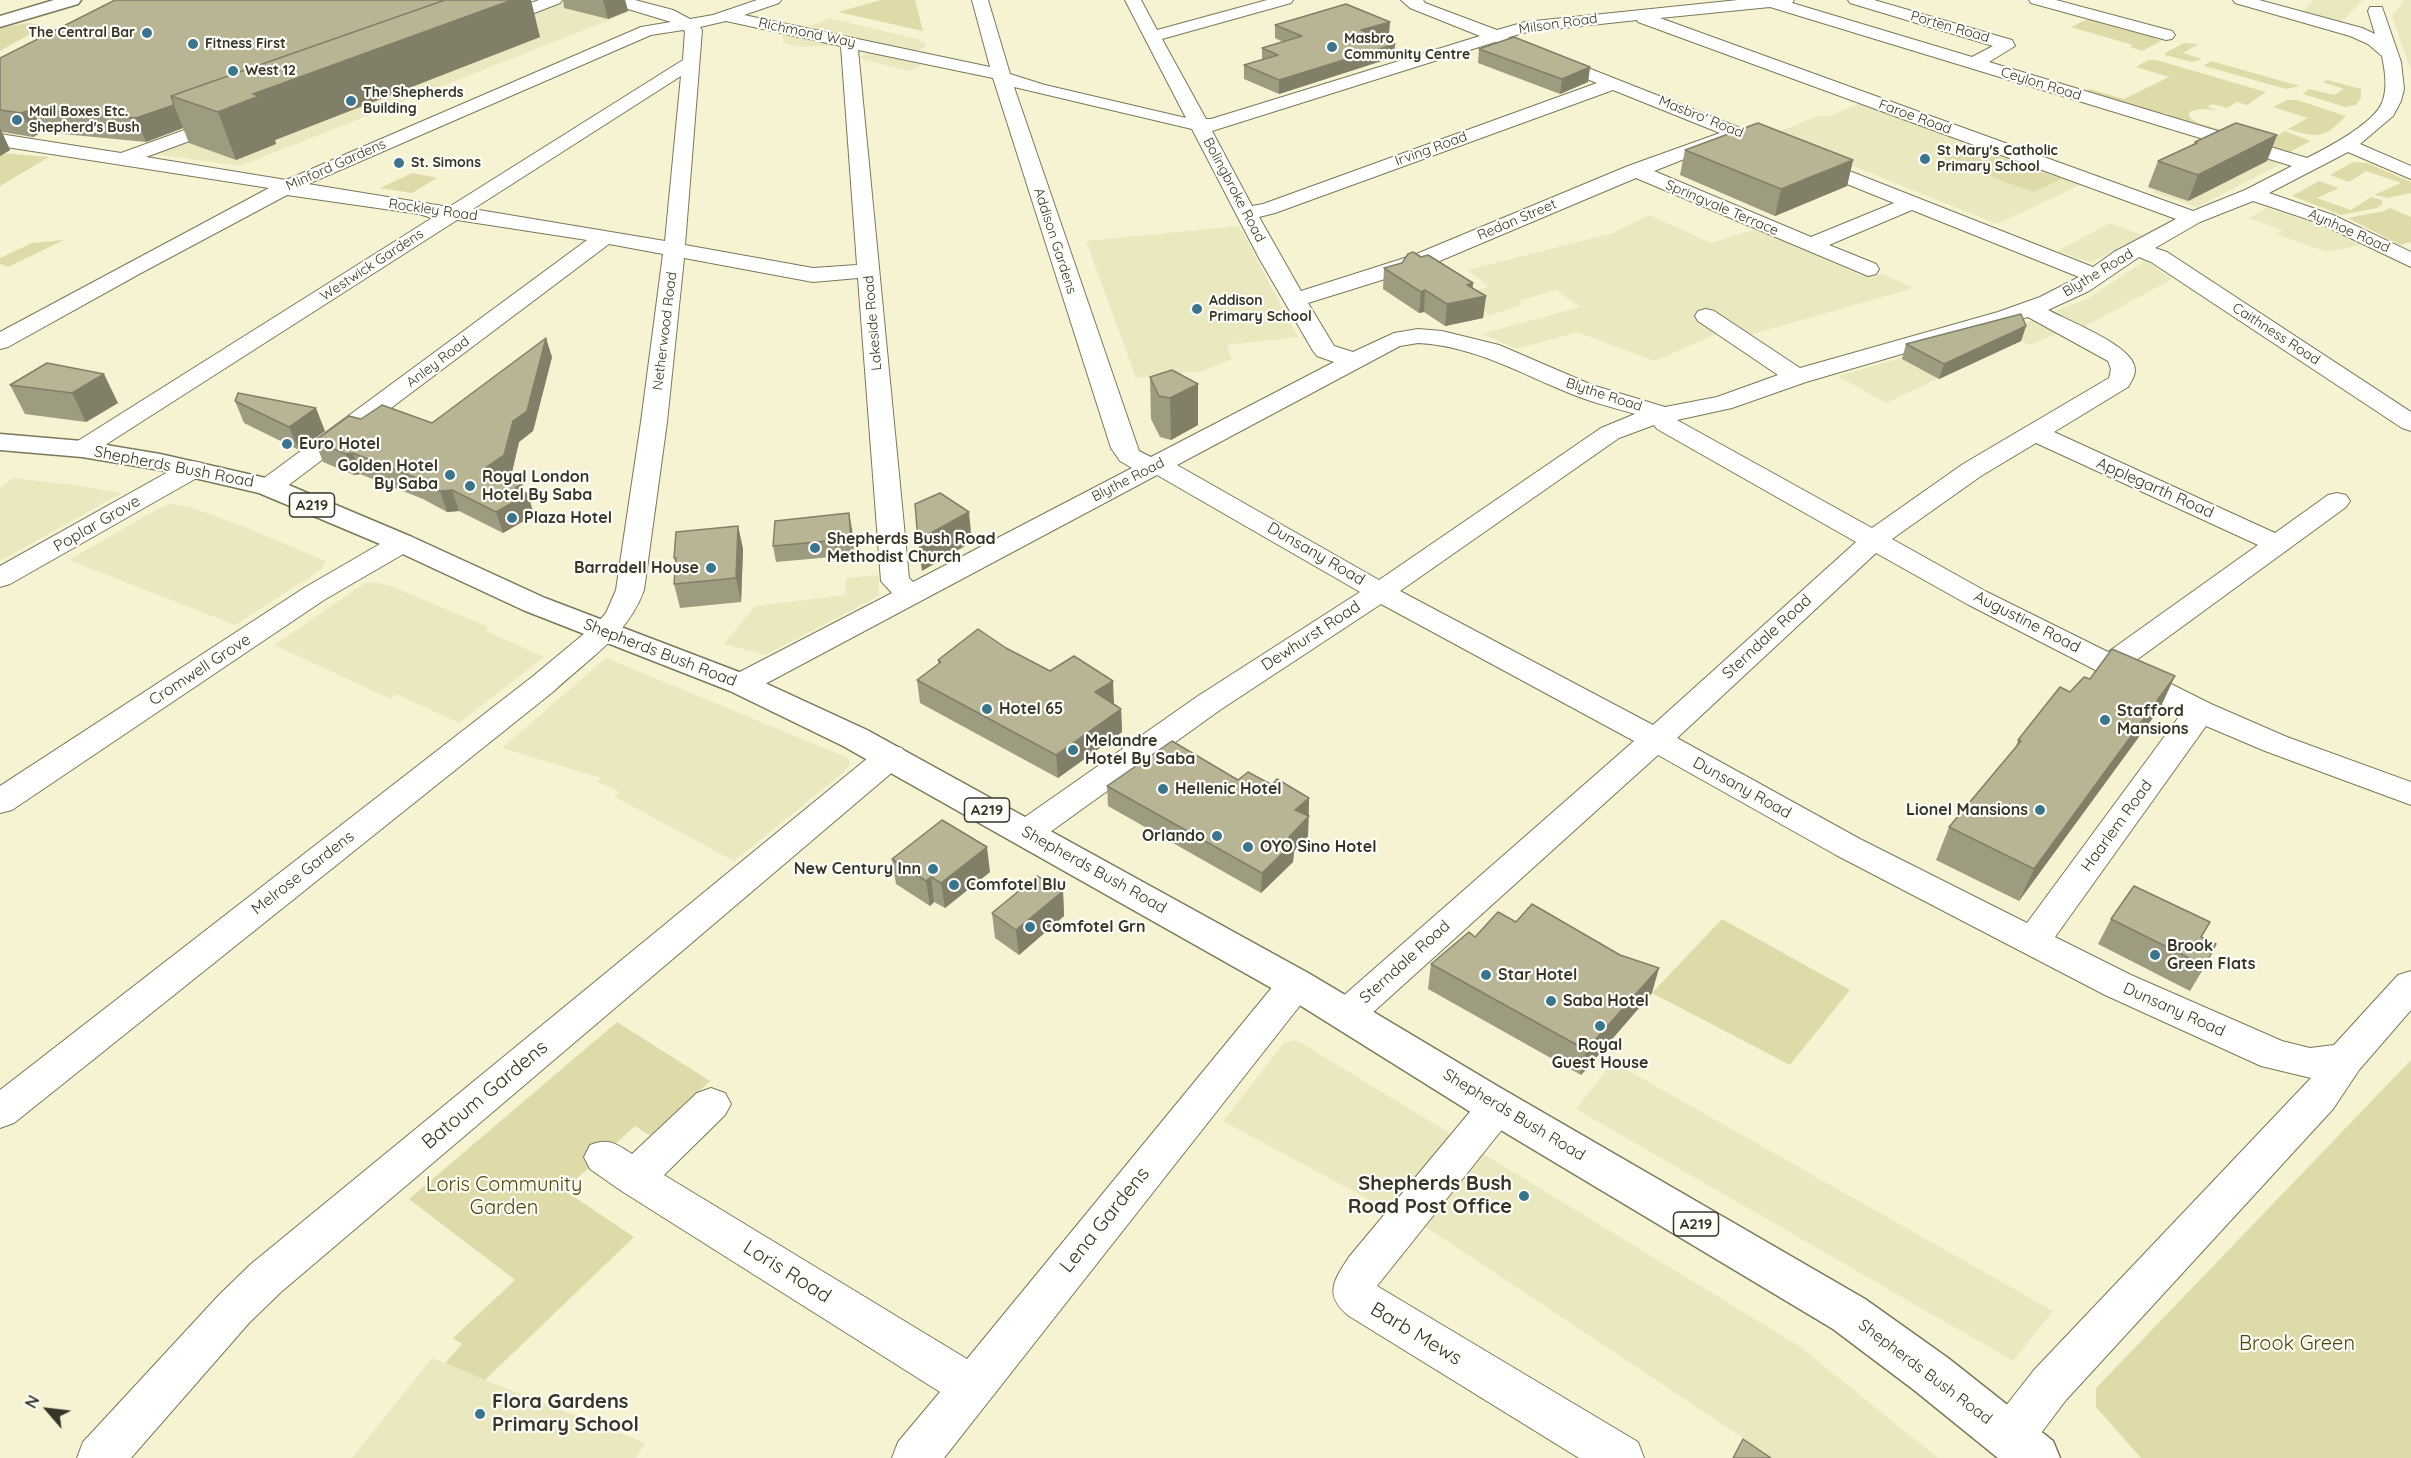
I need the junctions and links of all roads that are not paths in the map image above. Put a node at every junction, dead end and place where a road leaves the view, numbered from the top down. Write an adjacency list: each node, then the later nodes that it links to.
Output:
1 (72, 0): 16 (main road)
2 (554, 0): 20 (street)
3 (614, 0): 17 (street)
4 (773, 0): 15 (street)
5 (980, 0): 29 (street, Addison Gardens)
6 (1133, 0): 23 (street, Bolingbroke Road)
7 (1285, 0): 23 (street)
8 (1411, 0): 22 (street, Masbro' Road)
9 (1856, 0): 27 (street, Porten Road)
10 (2037, 0): 21 (street)
11 (2241, 0): 19 (street)
12 (1779, 1): 14 (street, Milson Road); 27 (street, Ceylon Road)
13 (2380, 6): 19 (street, Blythe Road); 25 (street, Blythe Road)
14 (1638, 14): 22 (street, Milson Road); 44 (street, Faroe Road)
15 (725, 16): 17 (street, Richmond Way); 24 (street, Richmond Way)
16 (0, 22): 18 (main road)
17 (687, 23): 26 (street, Netherwood Road); 39 (street, Minford Gardens)
18 (55, 24)
19 (2339, 27): 25 (street)
20 (472, 31)
21 (2166, 35)
22 (1494, 36): 28 (street, Masbro' Road); 31 (street, Milson Road)
23 (1152, 37): 31 (street, Bolingbroke Road)
24 (849, 43): 29 (street, Richmond Way); 51 (street, Lakeside Road)
25 (2388, 53): 34 (street, Blythe Road)
26 (693, 61): 42 (street, Westwick Gardens); 48 (street, Netherwood Road)
27 (1974, 63): 36 (street, Ceylon Road)
28 (1615, 83): 32 (street, Masbro' Road); 43 (street, Irving Road)
29 (1004, 84): 31 (street, Richmond Way); 66 (street, Addison Gardens)
30 (239, 117): 35 (street)
31 (1199, 125): 43 (street, Bolingbroke Road)
32 (1738, 132): 37 (street, Redan Street); 41 (street, Masbro' Road)
33 (0, 140): 35 (street, Rockley Road)
34 (2347, 145): 36 (street, Blythe Road); 38 (street)
35 (135, 160): 39 (street, Rockley Road)
36 (2310, 165): 40 (street, Blythe Road)
37 (1635, 170): 46 (street, Springvale Terrace); 53 (street, Redan Street)
38 (2411, 173)
39 (287, 186): 42 (street, Rockley Road); 56 (street, Minford Gardens)
40 (2252, 194): 44 (street, Blythe Road); 49 (street, Aynhoe Road)
41 (1913, 202): 46 (street); 52 (street, Masbro' Road)
42 (452, 213): 45 (street, Rockley Road); 65 (street, Westwick Gardens)
43 (1246, 213): 53 (street, Bolingbroke Road)
44 (2193, 219): 47 (street, Blythe Road)
45 (606, 236): 48 (street, Rockley Road); 68 (street, Anley Road)
46 (1809, 245): 50 (street, Springvale Terrace)
47 (2139, 249): 52 (street, Blythe Road); 60 (street, Caithness Road)
48 (675, 250): 51 (street, Rockley Road); 76 (street, Netherwood Road)
49 (2411, 260)
50 (1868, 269)
51 (868, 272): 75 (street, Lakeside Road)
52 (2095, 276): 54 (street, Blythe Road)
53 (1294, 300): 57 (street, Bolingbroke Road)
54 (2030, 309): 58 (street, Blythe Road); 62 (street, Sterndale Road)
55 (1706, 316): 58 (street)
56 (0, 342)
57 (1355, 361): 59 (street, Blythe Road); 66 (street, Blythe Road)
58 (1797, 377): 61 (street, Blythe Road)
59 (1582, 390): 61 (street, Blythe Road); 63 (street)
60 (2405, 414)
61 (1663, 415): 63 (street, Dewhurst Road); 70 (street, Augustine Road)
62 (2033, 432): 70 (street, Sterndale Road); 72 (street, Applegarth Road)
63 (1610, 433): 74 (street, Dewhurst Road)
64 (0, 442): 65 (main road, Shepherds Bush Road / A219)
65 (82, 449): 67 (main road, Shepherds Bush Road / A219)
66 (1155, 466): 74 (street, Dunsany Road); 75 (street, Blythe Road)
67 (193, 469): 68 (main road, Shepherds Bush Road / A219); 73 (street, Poplar Grove)
68 (269, 487): 71 (main road, Shepherds Bush Road / A219)
69 (2337, 501): 72 (street)
70 (1873, 542): 77 (street, Augustine Road); 80 (street, Sterndale Road)
71 (402, 543): 76 (main road, Shepherds Bush Road / A219); 83 (street, Cromwell Grove)
72 (2278, 544): 77 (street)
73 (0, 578)
74 (1380, 592): 80 (street, Dunsany Road); 84 (street, Dewhurst Road)
75 (911, 595): 78 (street, Blythe Road)
76 (605, 633): 78 (main road, Shepherds Bush Road / A219); 92 (street, Melrose Gardens)
77 (2110, 665): 79 (street, Augustine Road)
78 (741, 684): 81 (main road, Shepherds Bush Road / A219)
79 (2200, 711): 82 (street, Augustine Road); 85 (street, Haarlem Road)
80 (1655, 739): 85 (street, Dunsany Road); 88 (street, Sterndale Road)
81 (891, 756): 84 (main road, Shepherds Bush Road / A219); 95 (street, Batoum Gardens)
82 (2411, 794)
83 (0, 802)
84 (1027, 832): 86 (main road, Shepherds Bush Road / A219)
85 (2033, 942): 89 (street, Dunsany Road)
86 (1296, 984): 88 (main road, Shepherds Bush Road / A219); 93 (street, Lena Gardens)
87 (2411, 985): 89 (street)
88 (1347, 1014): 91 (main road, Shepherds Bush Road / A219)
89 (2345, 1059): 94 (street)
90 (711, 1104): 93 (street, Loris Road)
91 (1498, 1106): 94 (main road, Shepherds Bush Road / A219); 97 (street, Barb Mews)
92 (0, 1112)
93 (971, 1386): 96 (street, Lena Gardens)
94 (2023, 1448)
95 (107, 1456)
96 (915, 1458)
97 (1621, 1458)

